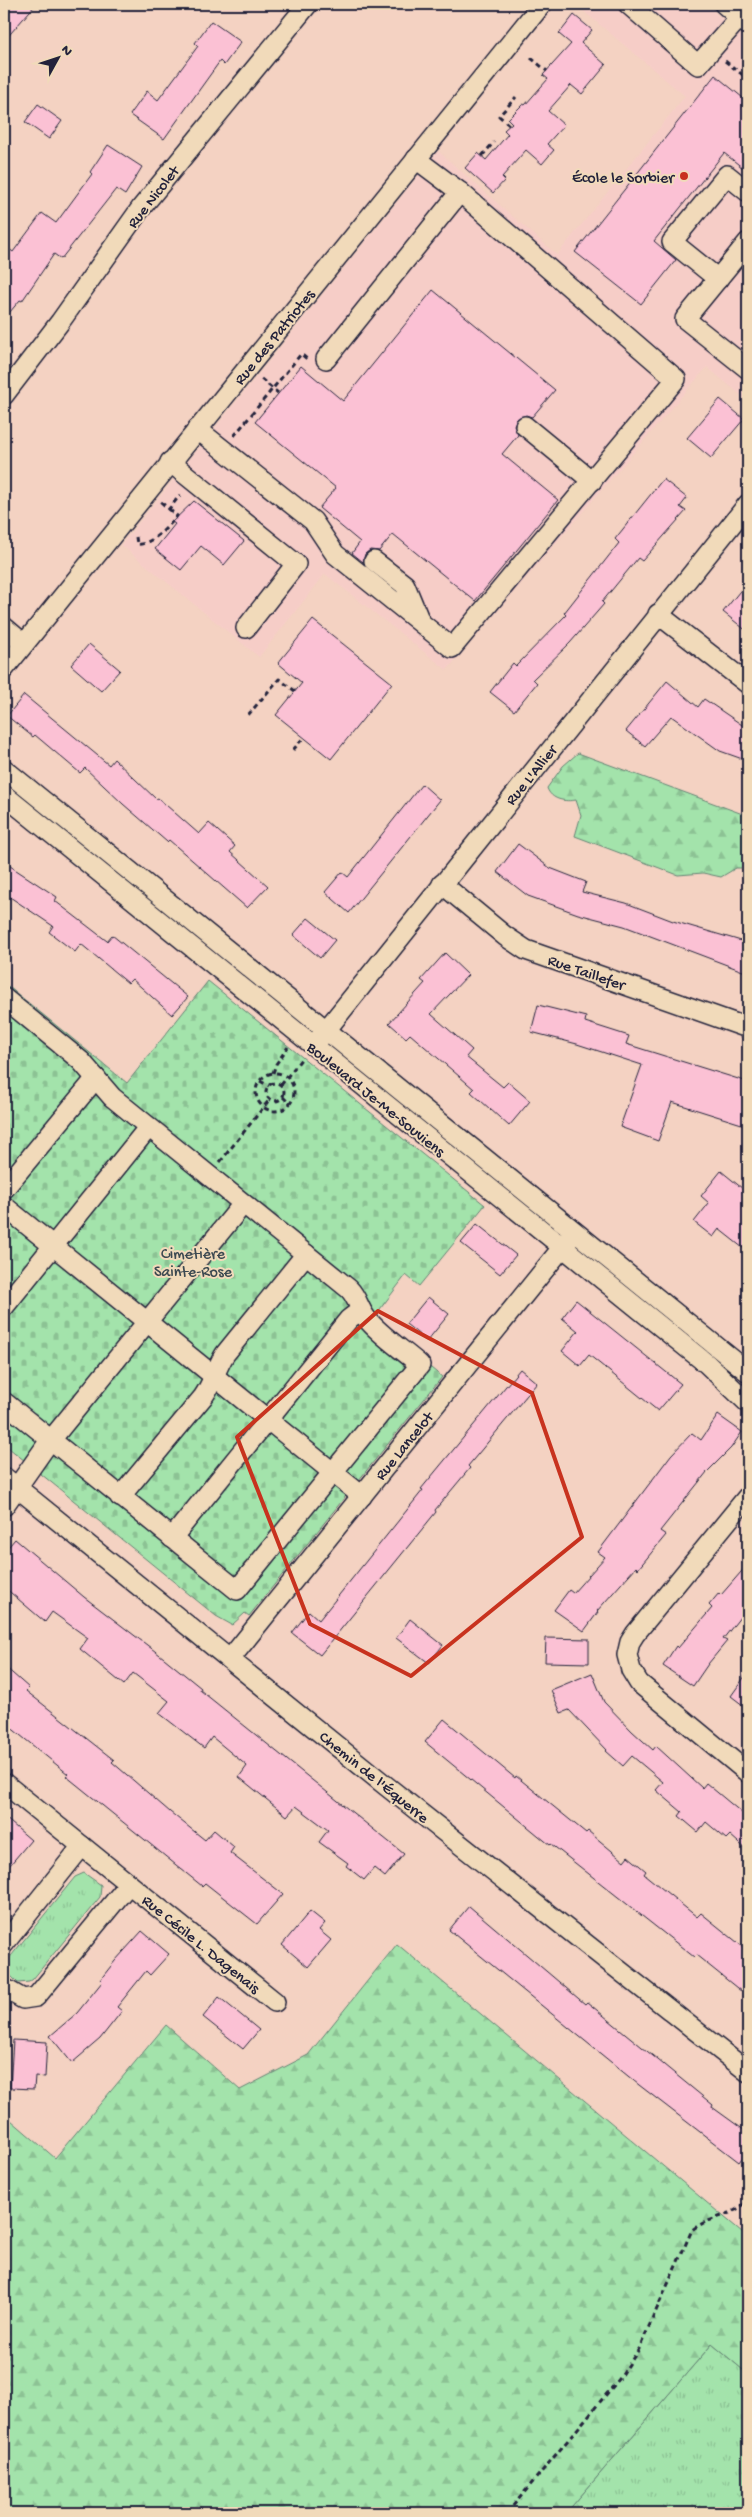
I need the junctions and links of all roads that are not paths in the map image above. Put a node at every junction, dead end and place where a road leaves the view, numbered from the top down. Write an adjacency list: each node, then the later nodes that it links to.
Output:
1 (308, 4): 13 (street, Rue Nicolet)
2 (542, 4): 6 (street, Rue des Patriotes)
3 (628, 4): 5 (street)
4 (724, 4): 5 (street)
5 (744, 21)
6 (416, 159): 7 (street); 15 (street, Rue des Patriotes)
7 (460, 192): 11 (street); 17 (street)
8 (748, 192): 10 (street)
9 (748, 242): 10 (street)
10 (718, 278): 12 (street)
11 (320, 361)
12 (748, 370)
13 (4, 395)
14 (524, 426): 17 (street)
15 (197, 429): 16 (street, Rue des Patriotes); 21 (street)
16 (170, 462): 23 (street); 24 (street, Rue des Patriotes)
17 (592, 481): 21 (street)
18 (748, 504): 20 (street, Rue L'Allier)
19 (374, 561): 21 (street)
20 (658, 614): 26 (street); 29 (street, Rue L'Allier)
21 (420, 622)
22 (4, 627): 24 (street)
23 (246, 628)
24 (24, 644): 25 (street, Rue des Patriotes)
25 (4, 669)
26 (748, 684)
27 (4, 769): 32 (street, Boulevard Je-Me-Souviens)
28 (4, 795): 33 (street, Boulevard Je-Me-Souviens)
29 (442, 884): 31 (street, Rue Taillefer); 32 (street, Rue L'Allier)
30 (4, 998): 34 (street)
31 (748, 1028)
32 (326, 1029): 33 (street, Rue L'Allier); 39 (street, Boulevard Je-Me-Souviens)
33 (309, 1051): 41 (street, Boulevard Je-Me-Souviens)
34 (96, 1078): 35 (street); 36 (street)
35 (148, 1128): 37 (street); 40 (street)
36 (4, 1189)
37 (243, 1204): 42 (street); 45 (street)
38 (4, 1206): 40 (street)
39 (575, 1231): 41 (street, Rue Lancelot); 46 (street, Boulevard Je-Me-Souviens)
40 (53, 1246): 43 (street); 45 (street)
41 (562, 1248): 49 (street, Boulevard Je-Me-Souviens); 54 (street, Rue Lancelot)
42 (306, 1254): 44 (street); 47 (street)
43 (4, 1307)
44 (361, 1310): 50 (street); 52 (street)
45 (147, 1322): 47 (street); 51 (street)
46 (748, 1372)
47 (215, 1376): 50 (street); 56 (street)
48 (4, 1402): 51 (street)
49 (748, 1403)
50 (268, 1420): 52 (street); 58 (street)
51 (52, 1441): 53 (street); 56 (street)
52 (333, 1472): 54 (street); 58 (street)
53 (11, 1483): 57 (street); 59 (street, Chemin de l'Équerre)
54 (362, 1496): 59 (street, Rue Lancelot)
55 (748, 1496): 60 (street)
56 (120, 1497): 58 (street)
57 (4, 1506)
58 (172, 1538)
59 (230, 1659): 67 (street, Chemin de l'Équerre)
60 (748, 1773)
61 (4, 1783): 62 (street, Rue Cécile L. Dagenais)
62 (82, 1846): 63 (street, Rue Cécile L. Dagenais); 64 (street)
63 (129, 1884): 65 (street, Rue Cécile L. Dagenais); 66 (street, Rue Cécile L. Dagenais)
64 (4, 1944)
65 (4, 1988)
66 (275, 2002)
67 (748, 2072)

